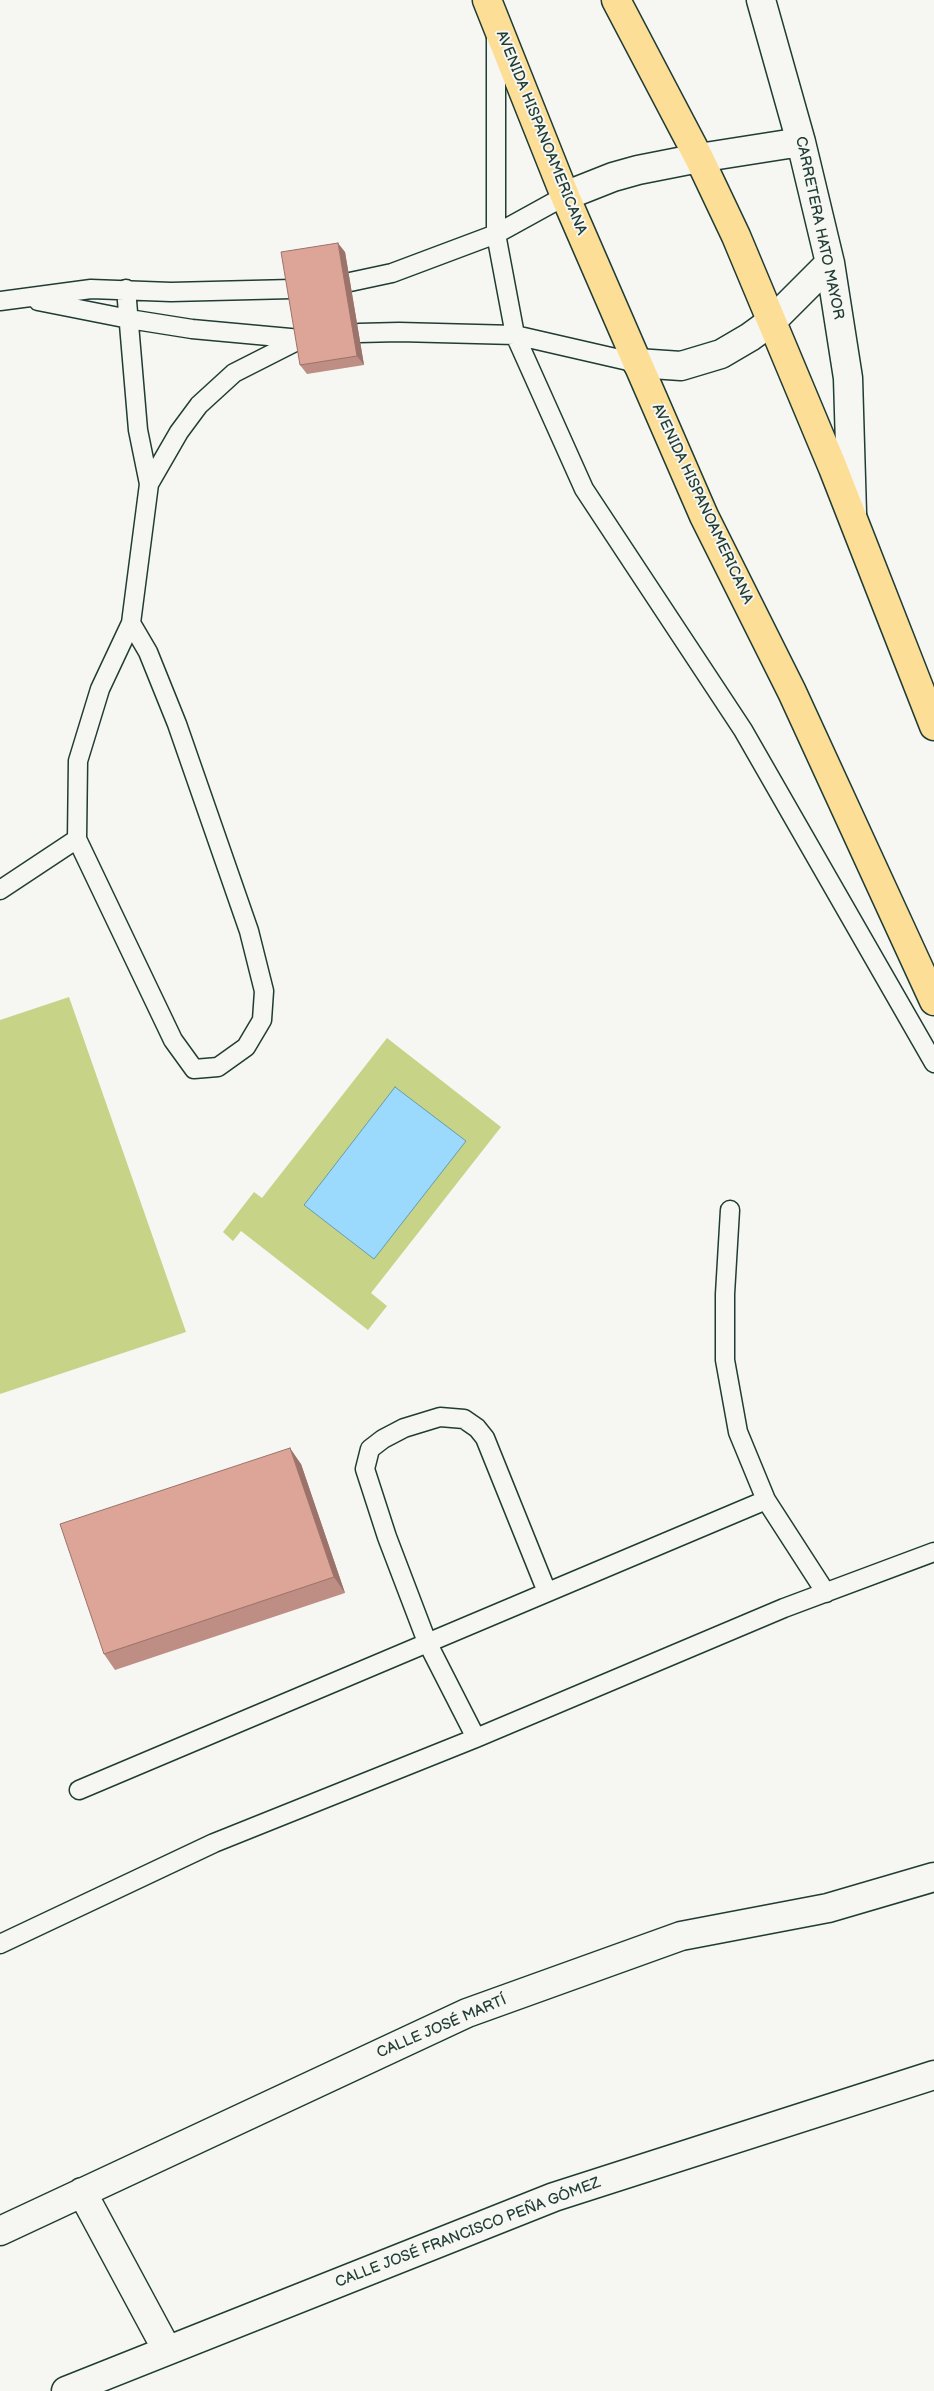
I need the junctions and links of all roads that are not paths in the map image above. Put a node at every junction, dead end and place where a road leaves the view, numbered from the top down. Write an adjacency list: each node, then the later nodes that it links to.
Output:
1 (616, 0): 5 (main road)
2 (761, 0): 4 (street, CARRETERA HATO MAYOR)
3 (492, 10): 6 (main road, AVENIDA HISPANOAMERICANA); 7 (lane)
4 (801, 142): 5 (street); 8 (street, CARRETERA HATO MAYOR)
5 (699, 158): 6 (street); 15 (main road)
6 (565, 196): 7 (lane); 18 (main road, AVENIDA HISPANOAMERICANA)
7 (496, 234): 9 (lane); 17 (lane)
8 (830, 263): 15 (street); 20 (street, CARRETERA HATO MAYOR)
9 (350, 282)
10 (126, 289): 11 (lane); 12 (lane); 14 (lane)
11 (292, 289)
12 (22, 298): 13 (lane); 14 (lane)
13 (0, 301)
14 (129, 320): 19 (lane); 19 (lane)
15 (772, 321): 18 (street); 20 (main road)
16 (359, 333): 17 (lane)
17 (515, 335): 18 (lane); 26 (lane)
18 (637, 363): 25 (main road, AVENIDA HISPANOAMERICANA)
19 (150, 484): 21 (lane)
20 (852, 520): 22 (main road)
21 (131, 623): 23 (lane); 23 (lane)
22 (934, 726)
23 (77, 839): 24 (lane)
24 (0, 890)
25 (934, 1000)
26 (934, 1063)
27 (730, 1210): 28 (lane)
28 (766, 1500): 30 (lane); 31 (lane)
29 (934, 1552): 31 (lane)
30 (547, 1592): 32 (lane); 32 (lane)
31 (826, 1593): 33 (lane)
32 (427, 1642): 33 (lane); 34 (lane)
33 (476, 1738): 36 (lane)
34 (79, 1790)
35 (934, 1877): 38 (street, CALLE JOSÉ MARTÍ)
36 (0, 1944)
37 (934, 2075): 40 (street, CALLE JOSÉ FRANCISCO PEÑA GÓMEZ)
38 (82, 2192): 39 (street, CALLE JOSÉ MARTÍ); 40 (street)
39 (0, 2231)
40 (167, 2350): 41 (street, CALLE JOSÉ FRANCISCO PEÑA GÓMEZ)
41 (66, 2391)

